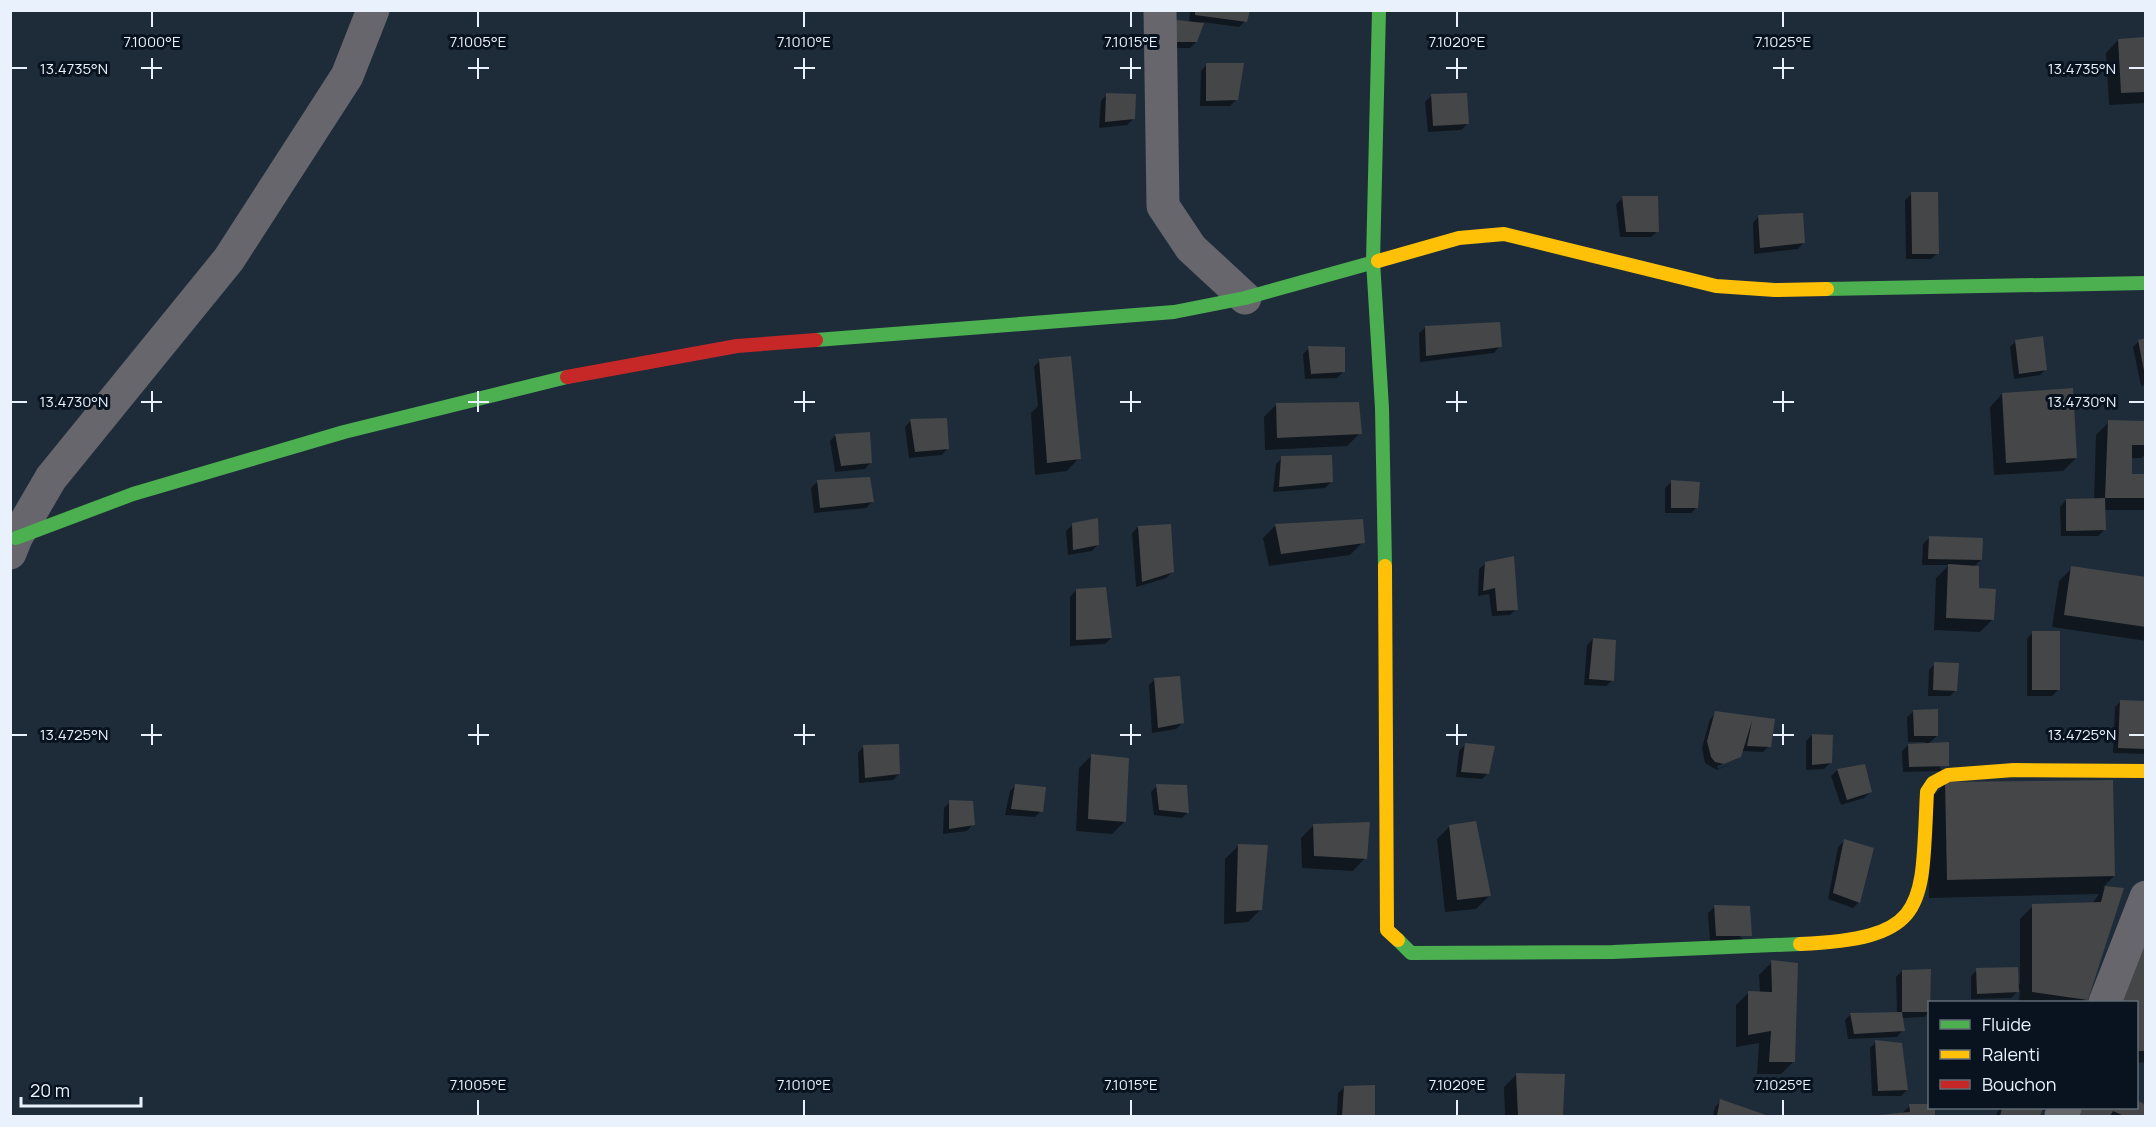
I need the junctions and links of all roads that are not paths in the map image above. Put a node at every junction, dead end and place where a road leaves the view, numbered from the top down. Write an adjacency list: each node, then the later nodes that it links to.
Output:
1 (373, 10): 7 (street)
2 (1160, 10): 6 (street)
3 (1379, 10): 4 (street)
4 (1373, 261): 5 (street); 6 (street); 8 (street)
5 (2145, 283)
6 (1245, 298): 7 (street)
7 (13, 546)
8 (2145, 771)
9 (2145, 897): 10 (street)
10 (2105, 1001)

